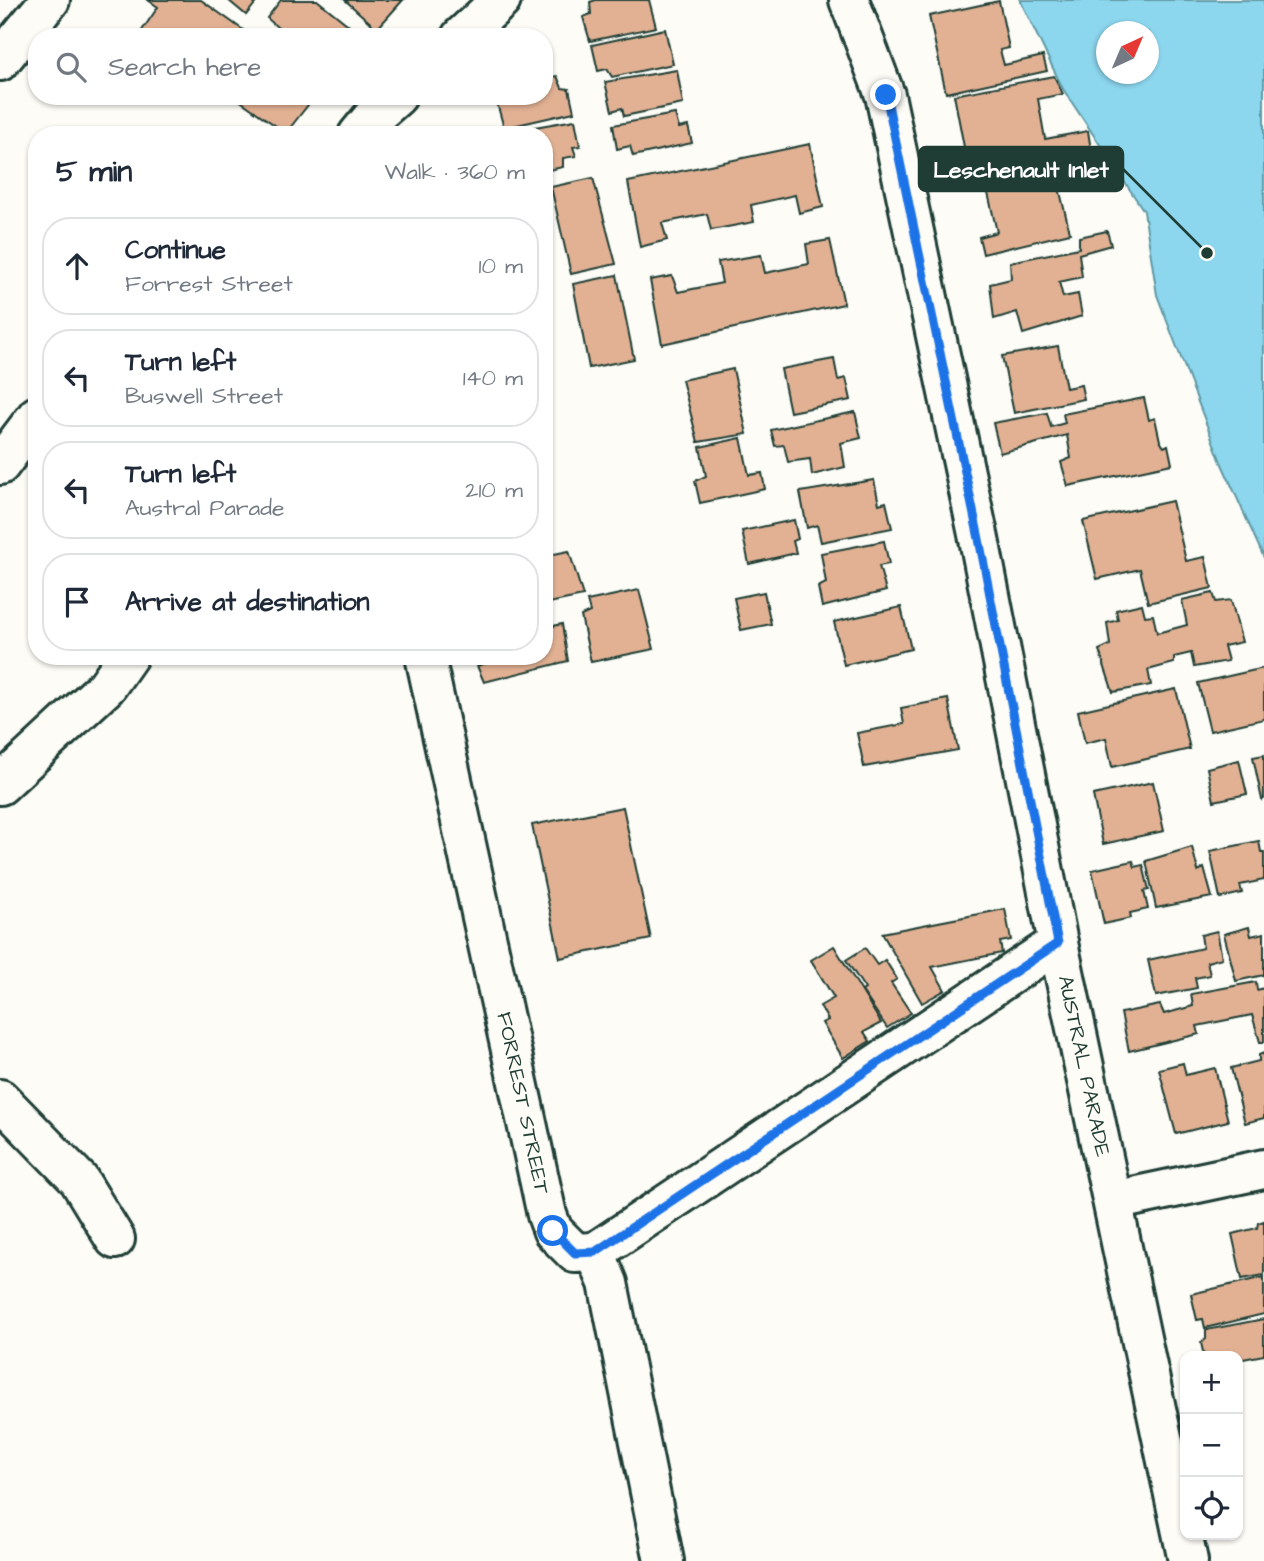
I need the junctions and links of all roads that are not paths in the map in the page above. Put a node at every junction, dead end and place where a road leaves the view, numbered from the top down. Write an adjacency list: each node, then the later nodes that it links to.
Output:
1 (51, 0): 5 (street)
2 (501, 0): 4 (street)
3 (849, 0): 13 (street, AUSTRAL PARADE)
4 (471, 28)
5 (0, 61)
6 (387, 105): 7 (street)
7 (365, 126)
8 (28, 428): 9 (street)
9 (0, 465)
10 (121, 665): 12 (street)
11 (427, 665): 18 (street, FORREST STREET)
12 (0, 786)
13 (1058, 943): 16 (street, AUSTRAL PARADE); 18 (street)
14 (0, 1100): 17 (street)
15 (1264, 1169): 16 (street)
16 (1113, 1201): 20 (street, AUSTRAL PARADE)
17 (115, 1239)
18 (595, 1252): 19 (street)
19 (664, 1561)
20 (1188, 1561)

